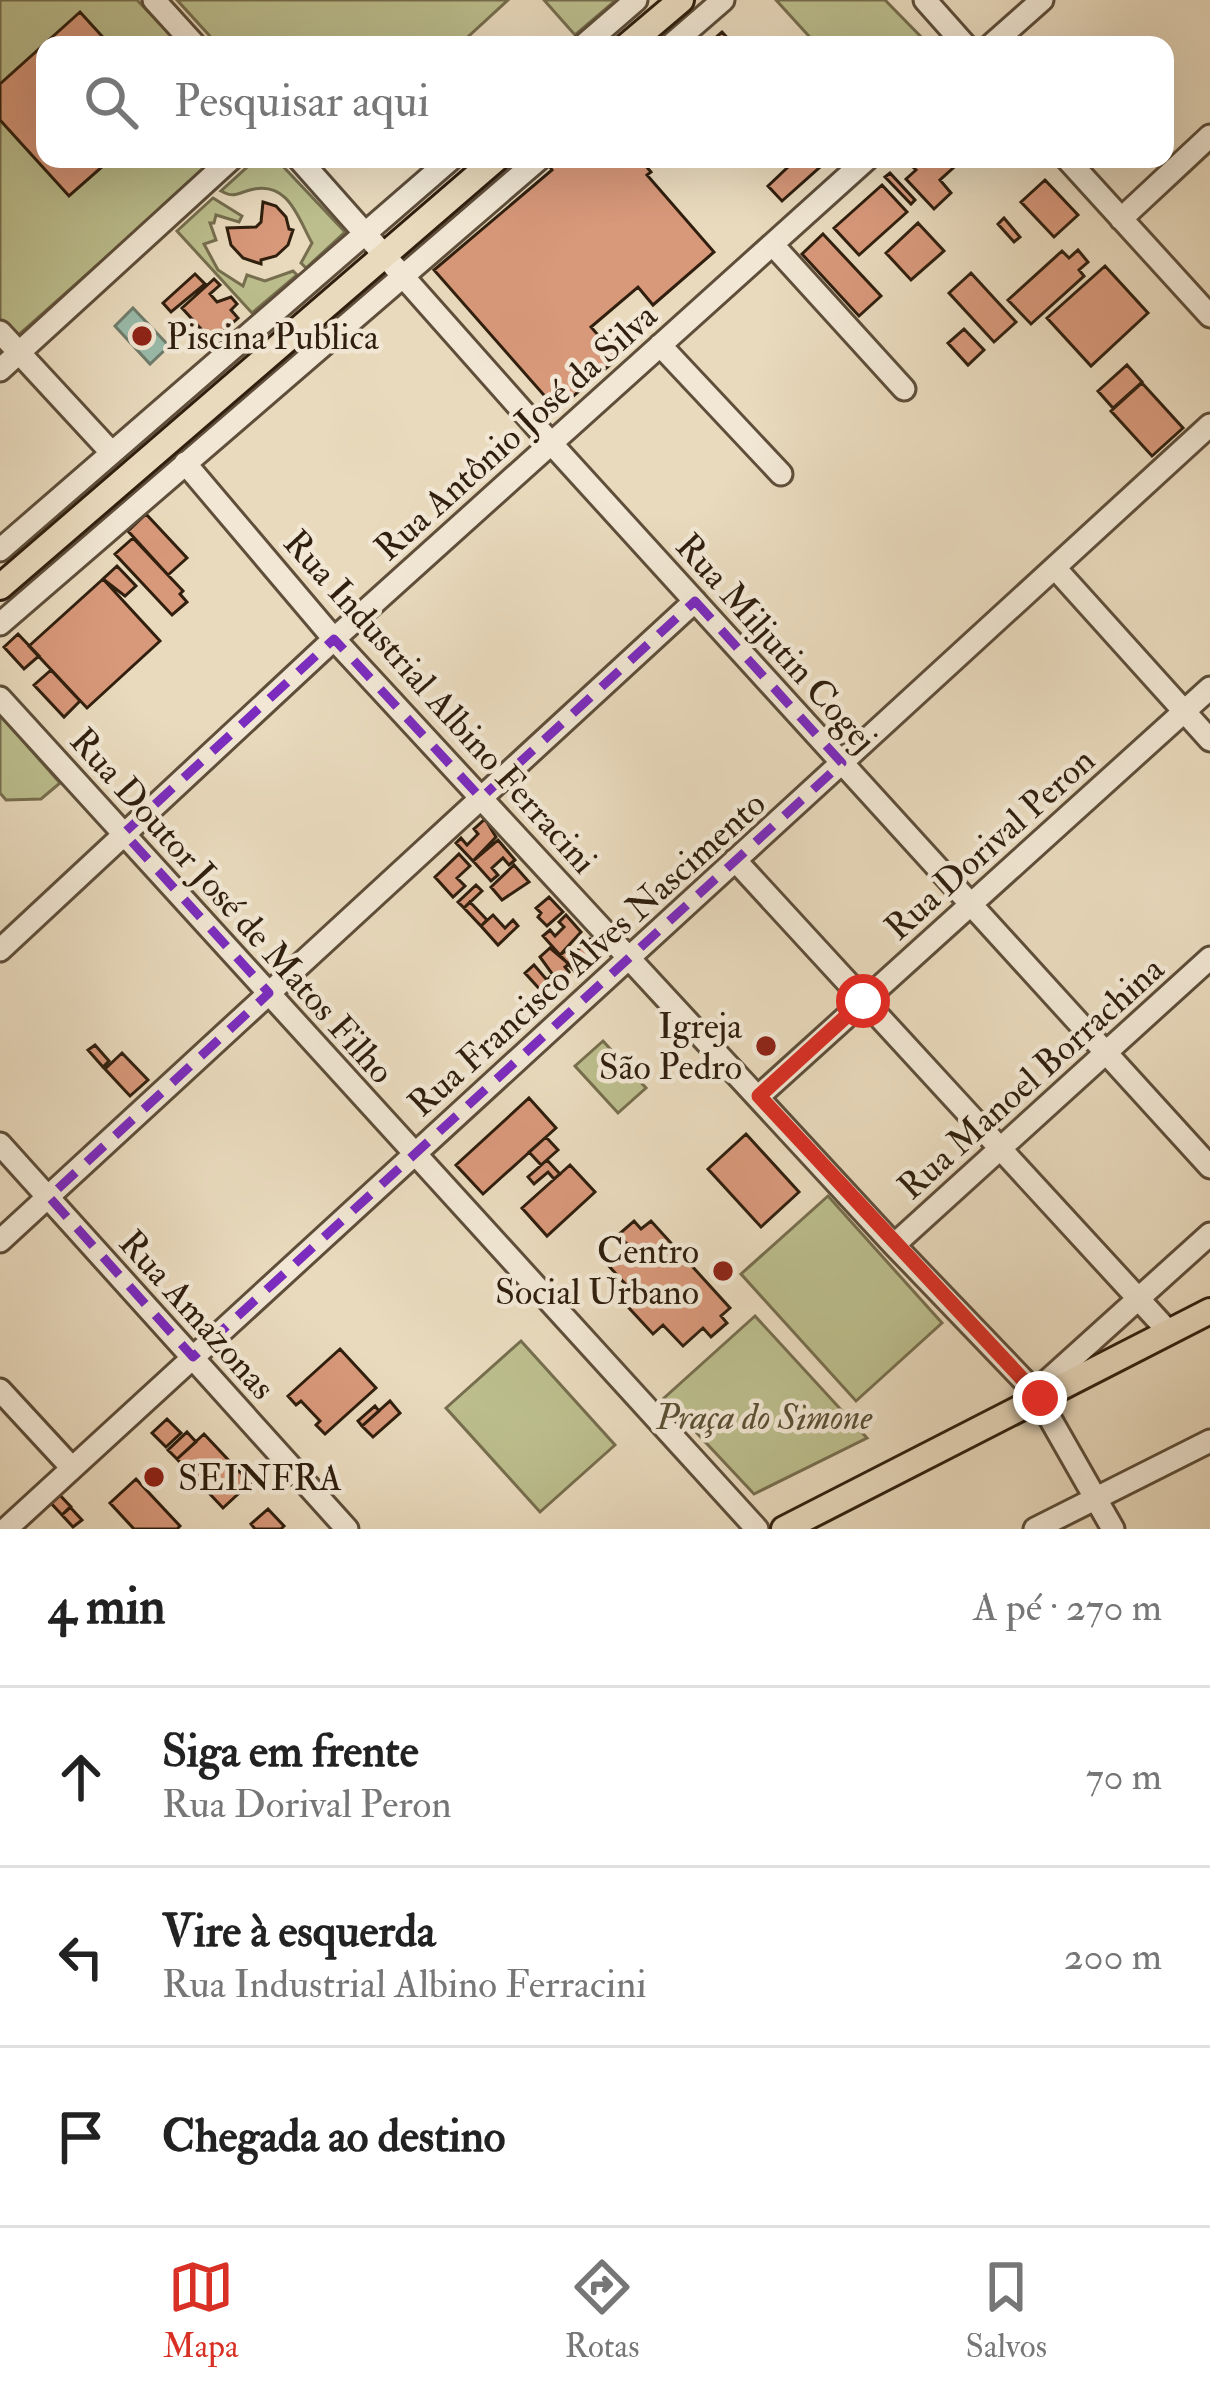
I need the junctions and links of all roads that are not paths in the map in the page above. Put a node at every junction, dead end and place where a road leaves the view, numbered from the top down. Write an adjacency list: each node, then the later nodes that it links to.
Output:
1 (154, 0): 7 (street)
2 (636, 0): 8 (street)
3 (681, 0): 9 (main road)
4 (723, 0): 10 (street)
5 (925, 0): 11 (street)
6 (1042, 0): 12 (street)
7 (187, 36)
8 (594, 36)
9 (639, 36)
10 (681, 36)
11 (956, 36)
12 (1002, 36)
13 (1210, 136): 21 (street)
14 (221, 168): 29 (street)
15 (307, 168): 22 (street, Rua Miljutin Cogej)
16 (442, 168): 22 (street)
17 (486, 168): 24 (main road)
18 (528, 168): 25 (street)
19 (856, 168): 23 (street, Rua Antônio José da Silva)
20 (1074, 168): 21 (street)
21 (1120, 219): 26 (street)
22 (367, 232): 24 (street, Rua Miljutin Cogej); 34 (street)
23 (773, 244): 28 (street, Rua Antônio José da Silva); 31 (street)
24 (386, 254): 25 (street, Rua Miljutin Cogej); 39 (main road)
25 (404, 274): 33 (street, Rua Miljutin Cogej); 35 (street)
26 (1210, 316)
27 (0, 332): 29 (street)
28 (660, 345): 33 (street, Rua Antônio José da Silva); 36 (street)
29 (20, 353): 30 (street); 34 (street)
30 (0, 370)
31 (904, 389)
32 (1210, 425): 38 (street, Rua Francisco Alves Nascimento)
33 (550, 442): 40 (street, Rua Miljutin Cogej); 42 (street, Rua Antônio José da Silva)
34 (111, 452): 37 (street)
35 (185, 463): 41 (street); 42 (street, Rua Industrial Albino Ferracini)
36 (782, 474)
37 (0, 550)
38 (1054, 568): 45 (street); 47 (street, Rua Francisco Alves Nascimento)
39 (0, 586)
40 (694, 601): 47 (street, Rua Miljutin Cogej); 48 (street)
41 (0, 624)
42 (334, 639): 48 (street, Rua Industrial Albino Ferracini); 49 (street, Rua Antônio José da Silva)
43 (1210, 688): 45 (street, Rua Dorival Peron)
44 (0, 698): 49 (street, Rua Doutor José de Matos Filho)
45 (1184, 712): 46 (street); 51 (street, Rua Dorival Peron)
46 (1210, 740)
47 (842, 763): 50 (street, Rua Francisco Alves Nascimento); 51 (street, Rua Miljutin Cogej)
48 (481, 798): 53 (street, Rua Industrial Albino Ferracini); 55 (street)
49 (124, 833): 52 (street, Rua Antônio José da Silva); 55 (street, Rua Doutor José de Matos Filho)
50 (736, 860): 53 (street, Rua Francisco Alves Nascimento); 56 (street)
51 (971, 904): 56 (street, Rua Dorival Peron); 57 (street, Rua Miljutin Cogej)
52 (0, 950)
53 (630, 957): 58 (street, Rua Industrial Albino Ferracini); 61 (street, Rua Francisco Alves Nascimento)
54 (1210, 958): 57 (street, Rua Manoel Borrachina)
55 (269, 993): 61 (street, Rua Doutor José de Matos Filho); 63 (street)
56 (863, 1001): 58 (street, Rua Dorival Peron); 60 (street)
57 (1106, 1052): 60 (street, Rua Manoel Borrachina); 62 (street, Rua Miljutin Cogej)
58 (759, 1096): 66 (street, Rua Industrial Albino Ferracini)
59 (0, 1144): 63 (street, Rua Amazonas)
60 (1001, 1148): 66 (street, Rua Manoel Borrachina); 67 (street)
61 (416, 1153): 70 (street, Rua Francisco Alves Nascimento); 78 (street, Rua Doutor José de Matos Filho)
62 (1210, 1166)
63 (49, 1197): 65 (street); 70 (street, Rua Amazonas)
64 (1210, 1234): 67 (street)
65 (0, 1241)
66 (894, 1245): 72 (street, Rua Industrial Albino Ferracini)
67 (1139, 1299): 69 (street); 72 (street)
68 (1210, 1311): 69 (main road)
69 (1168, 1331): 72 (main road)
70 (193, 1357): 74 (street, Rua Francisco Alves Nascimento); 77 (street, Rua Amazonas)
71 (0, 1390): 74 (street)
72 (1038, 1395): 75 (street, Rua Industrial Albino Ferracini); 79 (main road)
73 (1210, 1441): 75 (street)
74 (73, 1468): 76 (street, Rua Francisco Alves Nascimento)
75 (1097, 1498): 80 (street); 81 (street, Rua Industrial Albino Ferracini)
76 (5, 1529)
77 (346, 1529)
78 (757, 1529)
79 (784, 1529)
80 (1035, 1529)
81 (1113, 1529)

